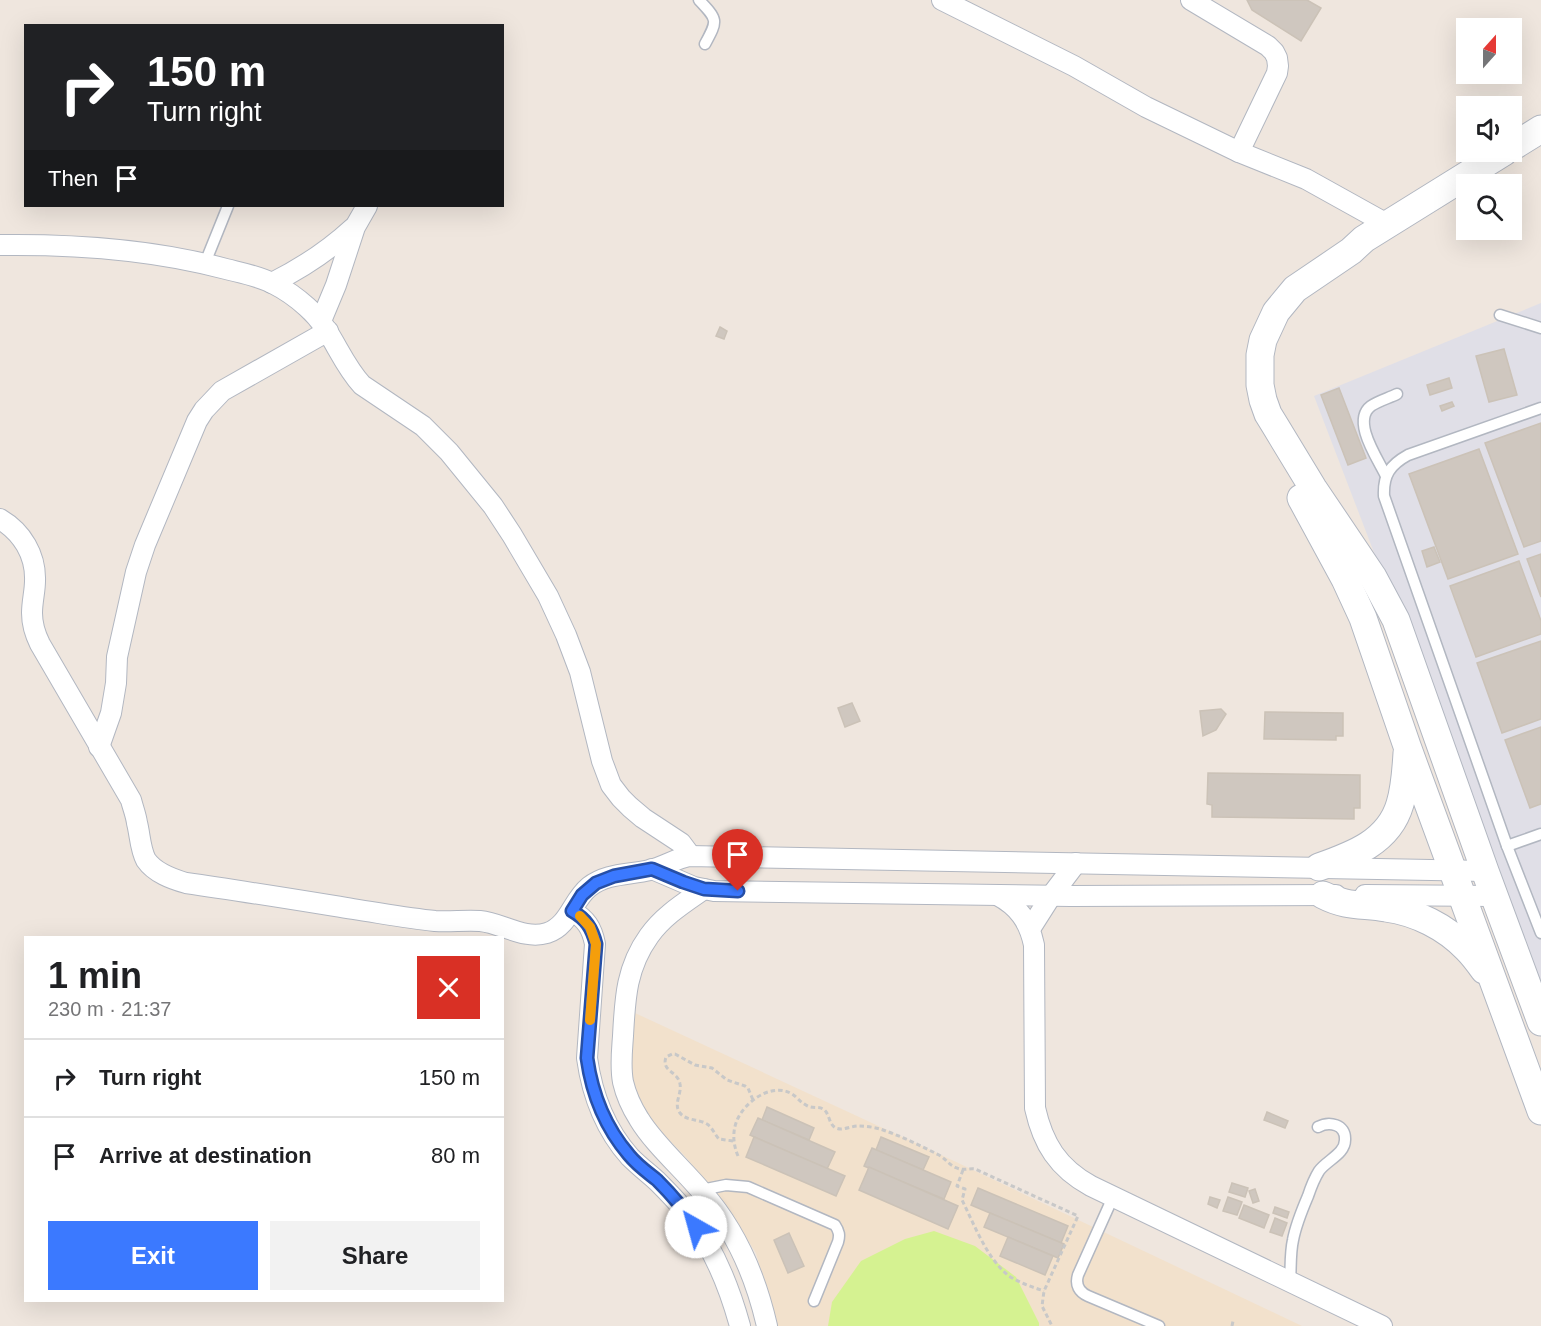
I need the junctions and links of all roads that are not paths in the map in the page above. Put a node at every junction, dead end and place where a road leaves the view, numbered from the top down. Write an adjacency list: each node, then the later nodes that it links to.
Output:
1 (699, 0): 4 (lane)
2 (942, 0): 7 (street)
3 (1202, 3): 7 (street)
4 (705, 44)
5 (1541, 129): 6 (street)
6 (1522, 141)
7 (1239, 152): 11 (street)
8 (1488, 162): 11 (street)
9 (228, 207): 15 (lane)
10 (366, 207): 12 (street)
11 (1387, 224): 13 (street)
12 (355, 227): 16 (street); 18 (street)
13 (1364, 239): 24 (street); 33 (street)
14 (0, 245): 15 (street)
15 (205, 263): 16 (street)
16 (272, 283): 18 (street)
17 (1500, 315): 19 (lane)
18 (325, 326): 25 (street); 28 (street)
19 (1541, 328)
20 (1397, 394): 22 (lane)
21 (1541, 408): 22 (lane)
22 (1386, 476): 27 (lane)
23 (0, 519): 25 (street)
24 (1407, 746): 30 (street); 32 (street)
25 (99, 747): 39 (street)
26 (1541, 834): 27 (lane)
27 (1507, 846): 40 (lane)
28 (689, 856): 29 (street); 31 (street)
29 (1077, 863): 30 (street); 37 (street)
30 (1319, 867): 32 (street)
31 (652, 869): 34 (street); 39 (street)
32 (1453, 870): 33 (street); 38 (street)
33 (1490, 883): 38 (street); 43 (street)
34 (704, 889): 35 (street); 46 (street)
35 (997, 895): 37 (street); 41 (street)
36 (1323, 895): 37 (street); 38 (street); 42 (street)
37 (1061, 896): 41 (street)
38 (1462, 896): 42 (street)
39 (572, 911): 51 (street)
40 (1541, 933)
41 (1032, 937): 47 (street)
42 (1494, 983): 44 (street)
43 (1541, 1022)
44 (1541, 1111)
45 (1318, 1127): 48 (lane)
46 (701, 1190): 49 (lane); 52 (street)
47 (1113, 1197): 48 (street); 53 (lane)
48 (1290, 1282): 50 (street)
49 (814, 1301)
50 (1373, 1324)
51 (740, 1326)
52 (767, 1326)
53 (1159, 1326)

